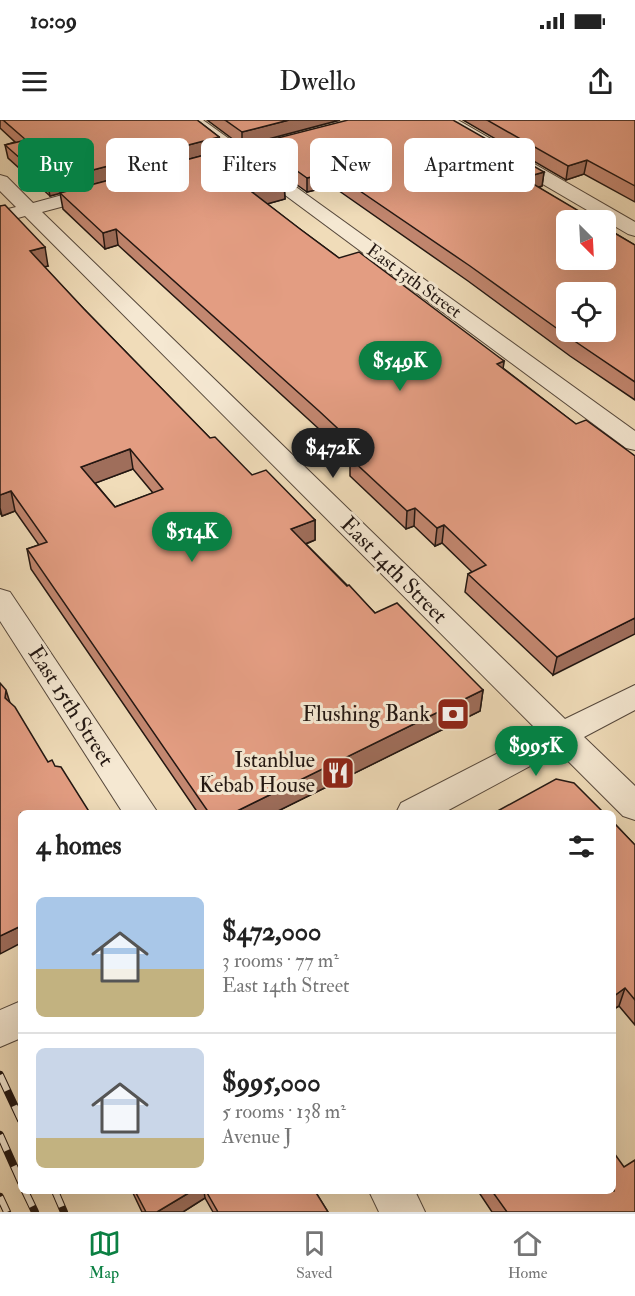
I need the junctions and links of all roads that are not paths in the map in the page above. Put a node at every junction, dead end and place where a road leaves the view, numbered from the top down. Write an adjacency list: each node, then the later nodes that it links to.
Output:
1 (192, 120): 8 (street, East 13th Street)
2 (446, 120): 7 (street)
3 (0, 181): 5 (street, East 14th Street)
4 (106, 189): 5 (street)
5 (28, 209): 6 (street); 11 (street, East 14th Street)
6 (0, 217)
7 (635, 230)
8 (635, 443)
9 (0, 599): 13 (street, East 15th Street)
10 (635, 696): 11 (street)
11 (561, 735): 12 (street, East 14th Street); 14 (street)
12 (635, 807)
13 (139, 810)
14 (419, 810)
15 (18, 1020): 16 (street)
16 (0, 1029)
17 (392, 1194): 18 (street)
18 (403, 1212)

